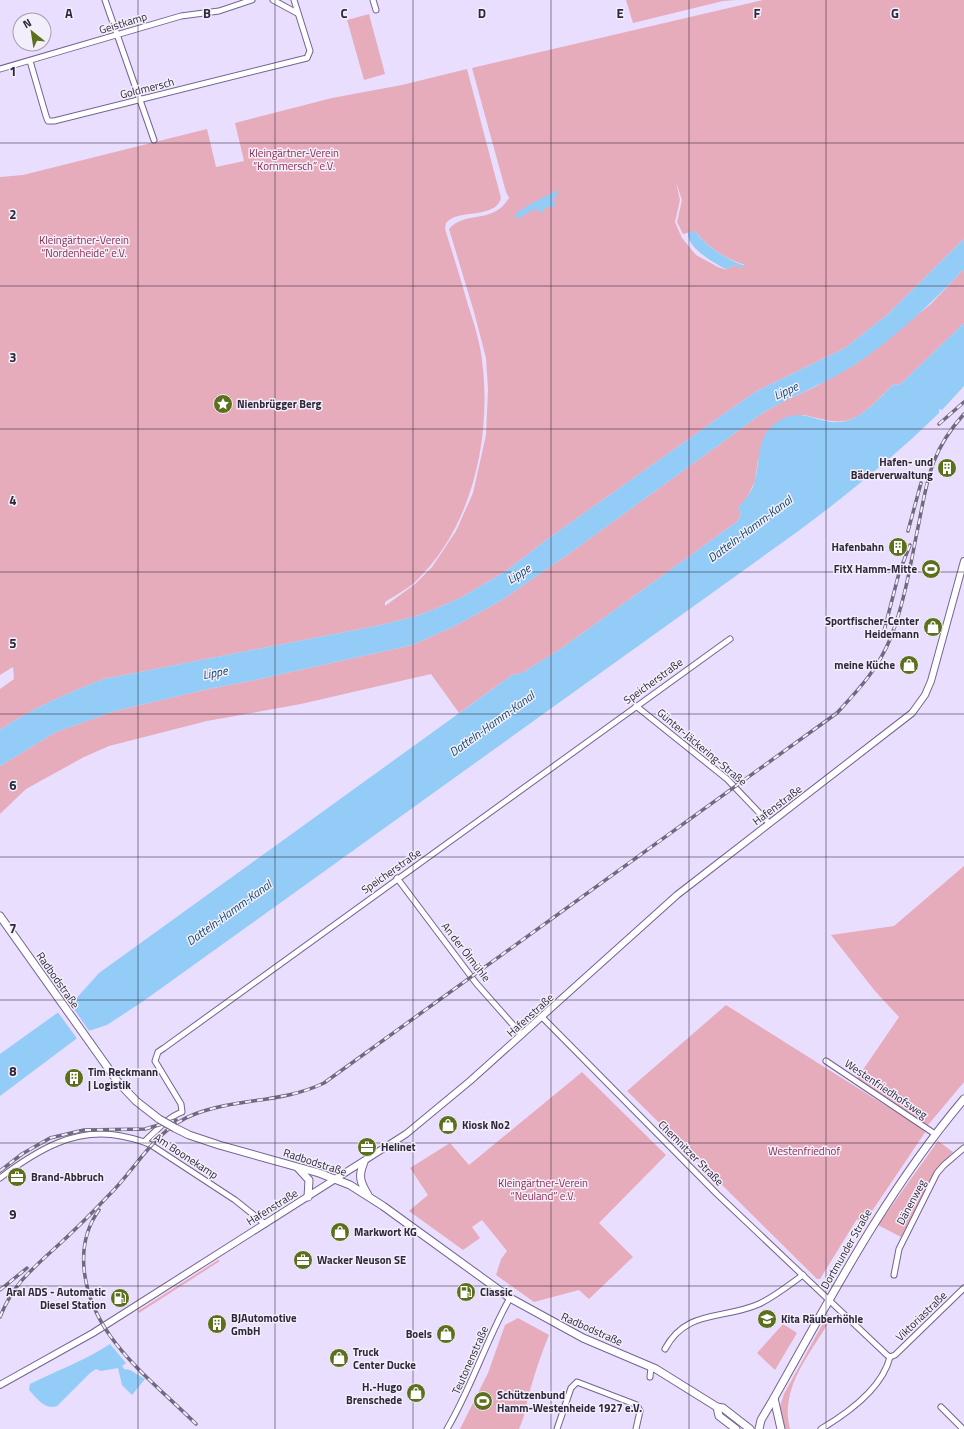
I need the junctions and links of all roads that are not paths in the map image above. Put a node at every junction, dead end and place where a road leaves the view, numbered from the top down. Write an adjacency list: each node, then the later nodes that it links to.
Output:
1 (105, 0): 8 (street)
2 (252, 0): 8 (street, Geistkamp)
3 (273, 0): 7 (street)
4 (294, 0): 7 (street)
5 (373, 0): 6 (street)
6 (376, 10)
7 (297, 12): 11 (street, Goldmersch)
8 (117, 35): 9 (street, Geistkamp); 11 (street)
9 (30, 61): 10 (street, Geistkamp); 11 (street, Goldmersch)
10 (0, 69)
11 (140, 100): 12 (street)
12 (154, 140)
13 (964, 561): 16 (street, Hafenstraße)
14 (730, 639): 15 (street, Speicherstraße)
15 (636, 706): 16 (street, Günter-Jäckering-Straße); 17 (street, Speicherstraße)
16 (769, 823): 19 (street, Hafenstraße)
17 (397, 878): 20 (street, An der Ölmühle); 24 (street, Speicherstraße)
18 (0, 916): 27 (main road, Radbodstraße, bridge)
19 (542, 1017): 20 (street, Hafenstraße); 33 (street, Chemnitzer Straße)
20 (522, 1034): 26 (street, Hafenstraße)
21 (826, 1060): 23 (street, Westenfriedhofsweg)
22 (964, 1099): 23 (main road, Dortmunder Straße)
23 (935, 1134): 37 (main road, Dortmunder Straße)
24 (144, 1142): 28 (street, Am Boonekamp); 32 (street, Am Boonekamp)
25 (964, 1148): 34 (street, Dänenweg)
26 (364, 1162): 29 (street, Hafenstraße); 30 (main road)
27 (296, 1167): 29 (main road, Radbodstraße); 31 (main road)
28 (0, 1178)
29 (337, 1179): 30 (main road, Radbodstraße); 31 (street, Hafenstraße)
30 (369, 1196): 36 (main road, Radbodstraße)
31 (308, 1197): 32 (street, Hafenstraße)
32 (265, 1224): 42 (street, Hafenstraße)
33 (803, 1275): 37 (street, Chemnitzer Straße); 38 (street)
34 (894, 1275)
35 (964, 1288): 39 (street, Viktoriastraße)
36 (510, 1298): 40 (main road, Radbodstraße); 47 (street, Teutonenstraße)
37 (829, 1299): 39 (street); 43 (main road, Dortmunder Straße)
38 (665, 1349)
39 (890, 1357): 54 (street, Viktoriastraße)
40 (651, 1367): 41 (street); 44 (main road, Radbodstraße)
41 (650, 1377)
42 (0, 1385)
43 (774, 1398): 46 (main road, Dortmunder Straße); 53 (main road)
44 (717, 1407): 50 (main road, Radbodstraße); 51 (main road, Radbodstraße)
45 (942, 1407): 55 (street)
46 (762, 1420): 51 (main road, Dortmunder Straße); 52 (main road, Dortmunder Straße)
47 (447, 1429)
48 (557, 1429): 49 (street)
49 (636, 1429)
50 (736, 1429)
51 (751, 1429)
52 (759, 1429)
53 (781, 1429)
54 (821, 1429)
55 (963, 1429)

